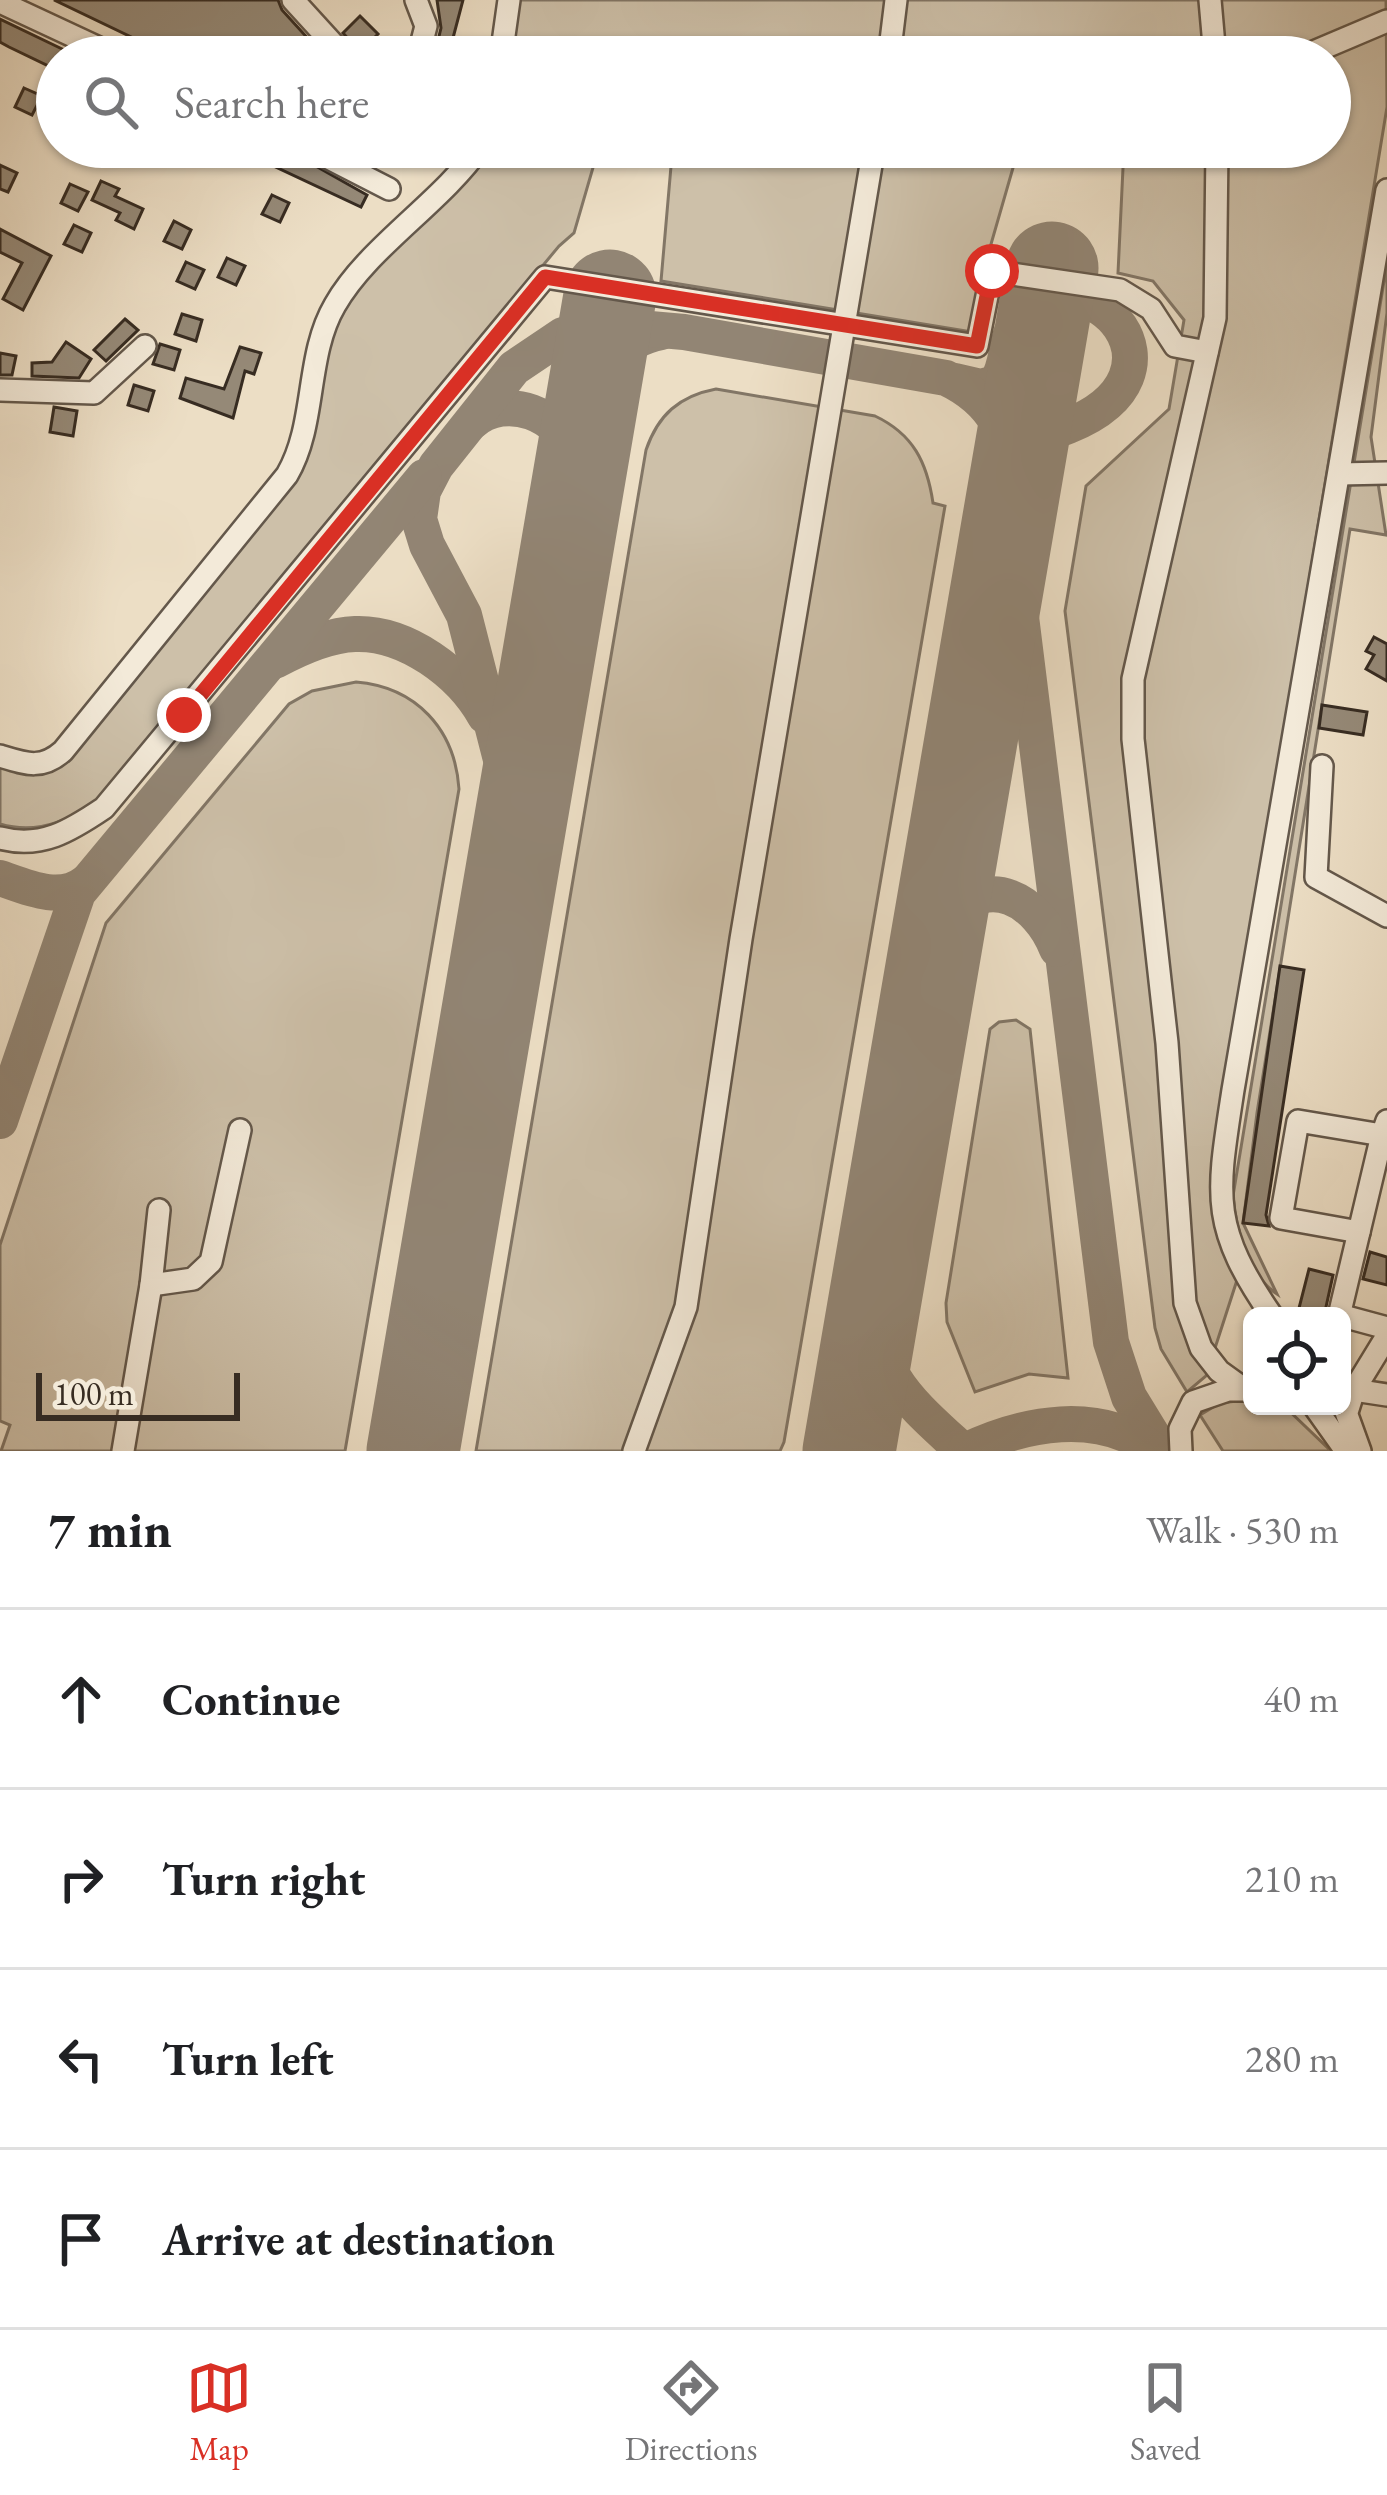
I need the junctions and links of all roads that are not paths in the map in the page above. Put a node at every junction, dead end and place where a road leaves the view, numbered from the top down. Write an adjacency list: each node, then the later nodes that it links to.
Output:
1 (416, 0): 10 (street)
2 (505, 0): 11 (street)
3 (896, 0): 12 (street)
4 (1210, 0): 13 (street)
5 (296, 1): 9 (street)
6 (0, 2): 8 (street)
7 (1387, 21): 14 (street)
8 (73, 36)
9 (327, 36)
10 (423, 36)
11 (499, 36)
12 (892, 36)
13 (1213, 36)
14 (1351, 36)
15 (349, 168): 20 (street)
16 (450, 168): 30 (street)
17 (460, 168): 30 (street)
18 (870, 168): 24 (street)
19 (1217, 168): 26 (street)
20 (353, 170): 21 (street)
21 (389, 189)
22 (1387, 190): 29 (street)
23 (1387, 235): 29 (street)
24 (844, 324): 26 (street); 32 (street); 51 (street)
25 (145, 346): 27 (street)
26 (1208, 352): 43 (street)
27 (0, 390)
28 (1387, 473): 29 (street)
29 (1342, 474): 39 (street)
30 (0, 753)
31 (1322, 766): 33 (street)
32 (0, 838)
33 (1387, 916)
34 (240, 1130): 38 (street)
35 (1385, 1131): 37 (street); 37 (street)
36 (159, 1210): 38 (street)
37 (1359, 1232): 40 (street)
38 (151, 1286): 50 (street)
39 (1271, 1307)
40 (1341, 1307)
41 (1351, 1320): 42 (street)
42 (1387, 1332): 45 (street)
43 (1243, 1386)
44 (1243, 1390): 52 (street)
45 (1351, 1393)
46 (1387, 1395): 47 (street)
47 (1351, 1400)
48 (1320, 1415): 53 (street)
49 (1350, 1415): 54 (street)
50 (123, 1451)
51 (634, 1451)
52 (1181, 1451)
53 (1346, 1451)
54 (1360, 1451)

